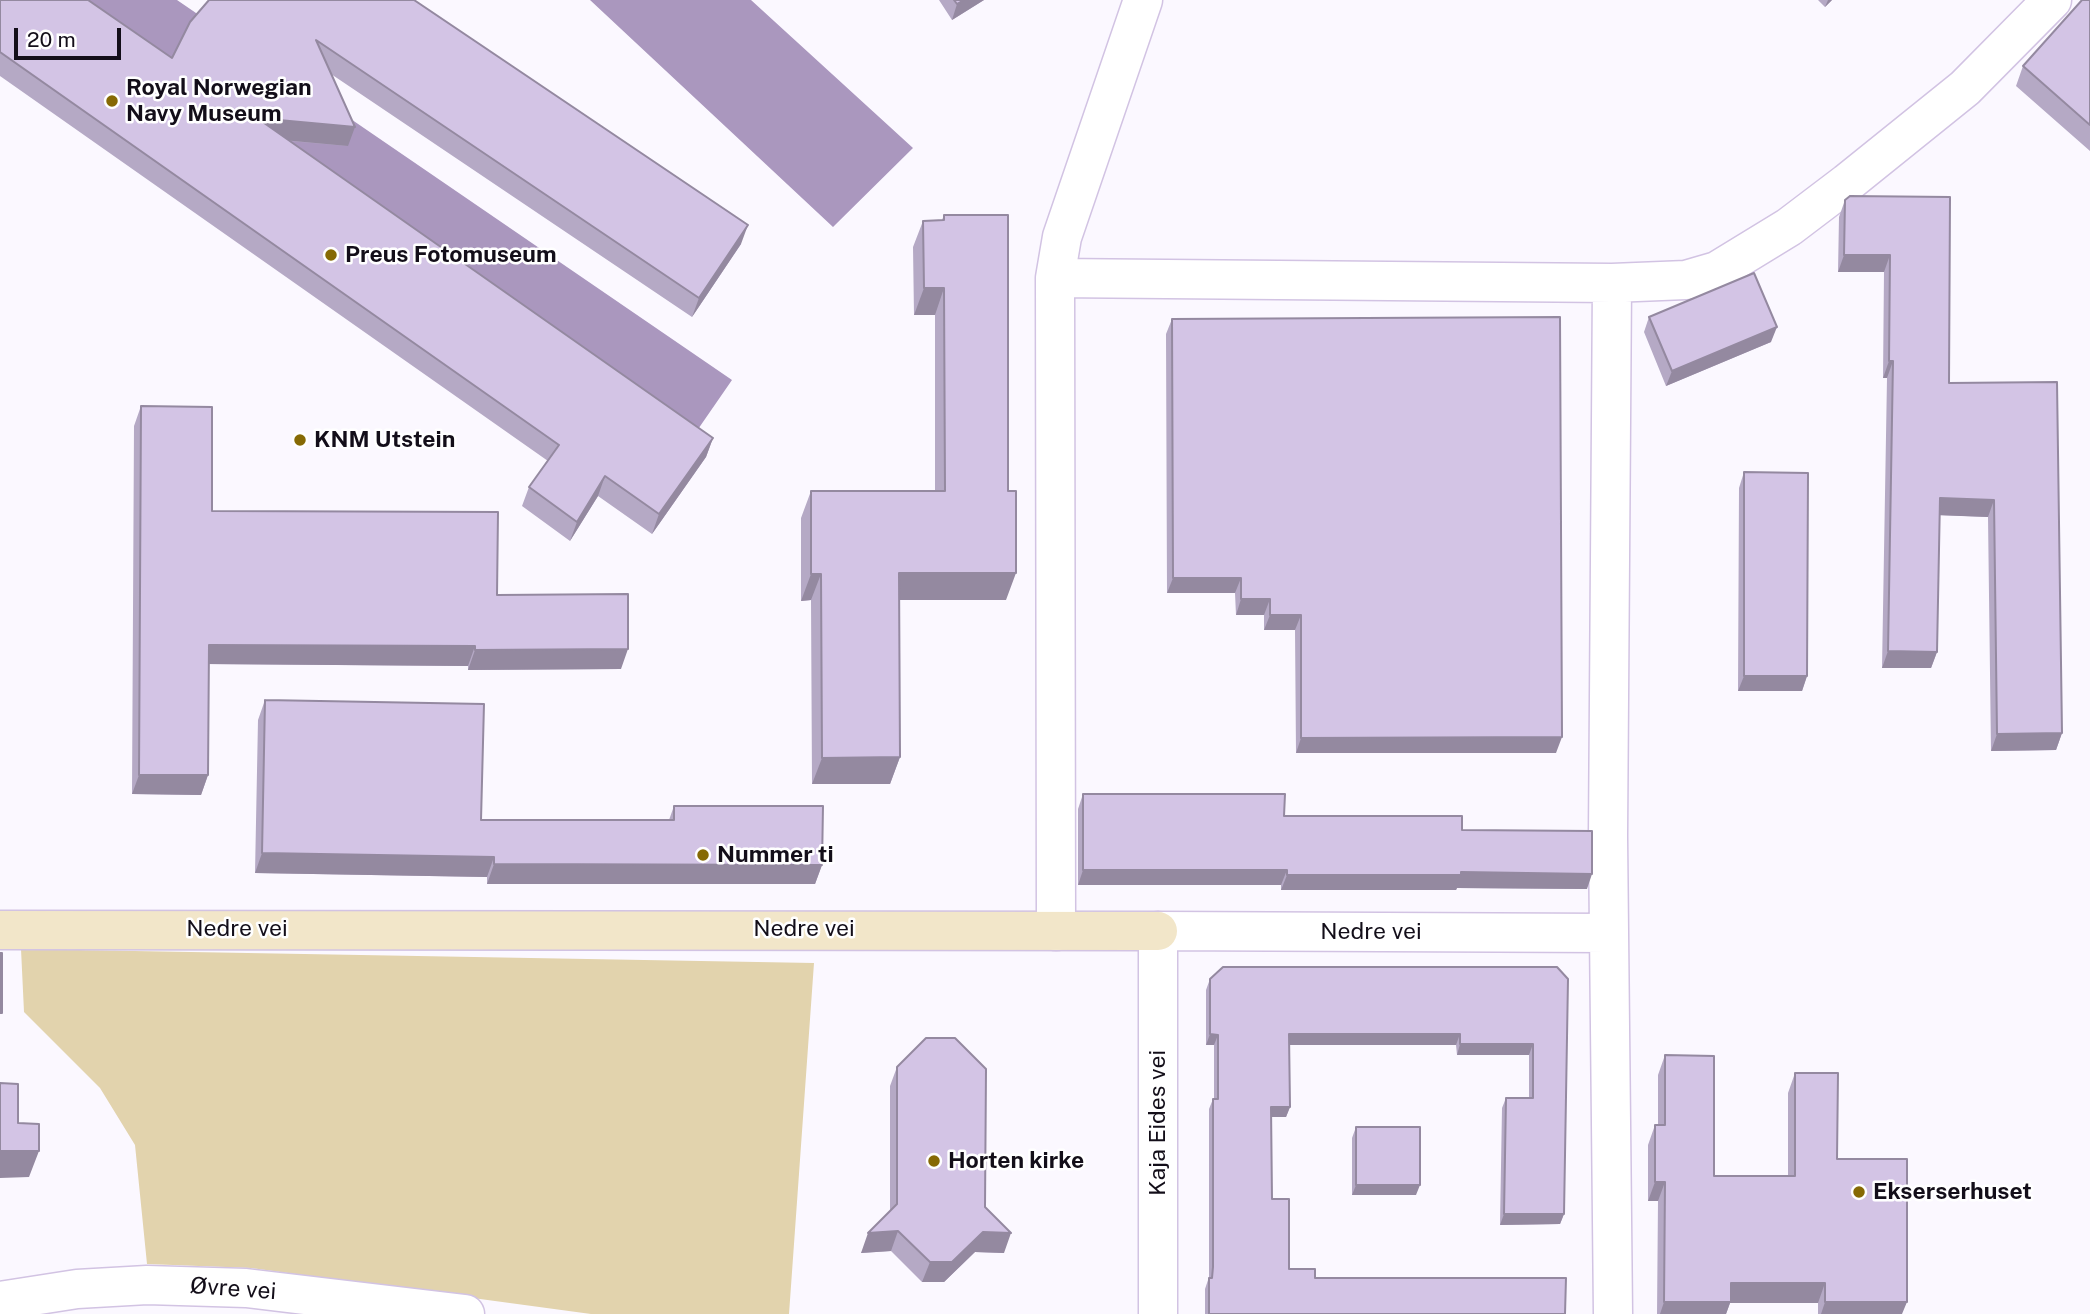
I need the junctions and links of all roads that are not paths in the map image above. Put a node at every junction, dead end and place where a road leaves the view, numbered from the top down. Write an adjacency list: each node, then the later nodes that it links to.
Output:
1 (1143, 0): 3 (street)
2 (2052, 0): 4 (street)
3 (1055, 278): 4 (street); 6 (street)
4 (1612, 283): 8 (street)
5 (0, 930): 6 (main road, Nedre vei)
6 (1056, 930): 7 (main road, Nedre vei)
7 (1158, 931): 8 (street, Nedre vei); 11 (street, Kaja Eides vei)
8 (1608, 933): 12 (street)
9 (0, 1301): 10 (street, Øvre vei)
10 (465, 1314)
11 (1158, 1314)
12 (1613, 1314)

